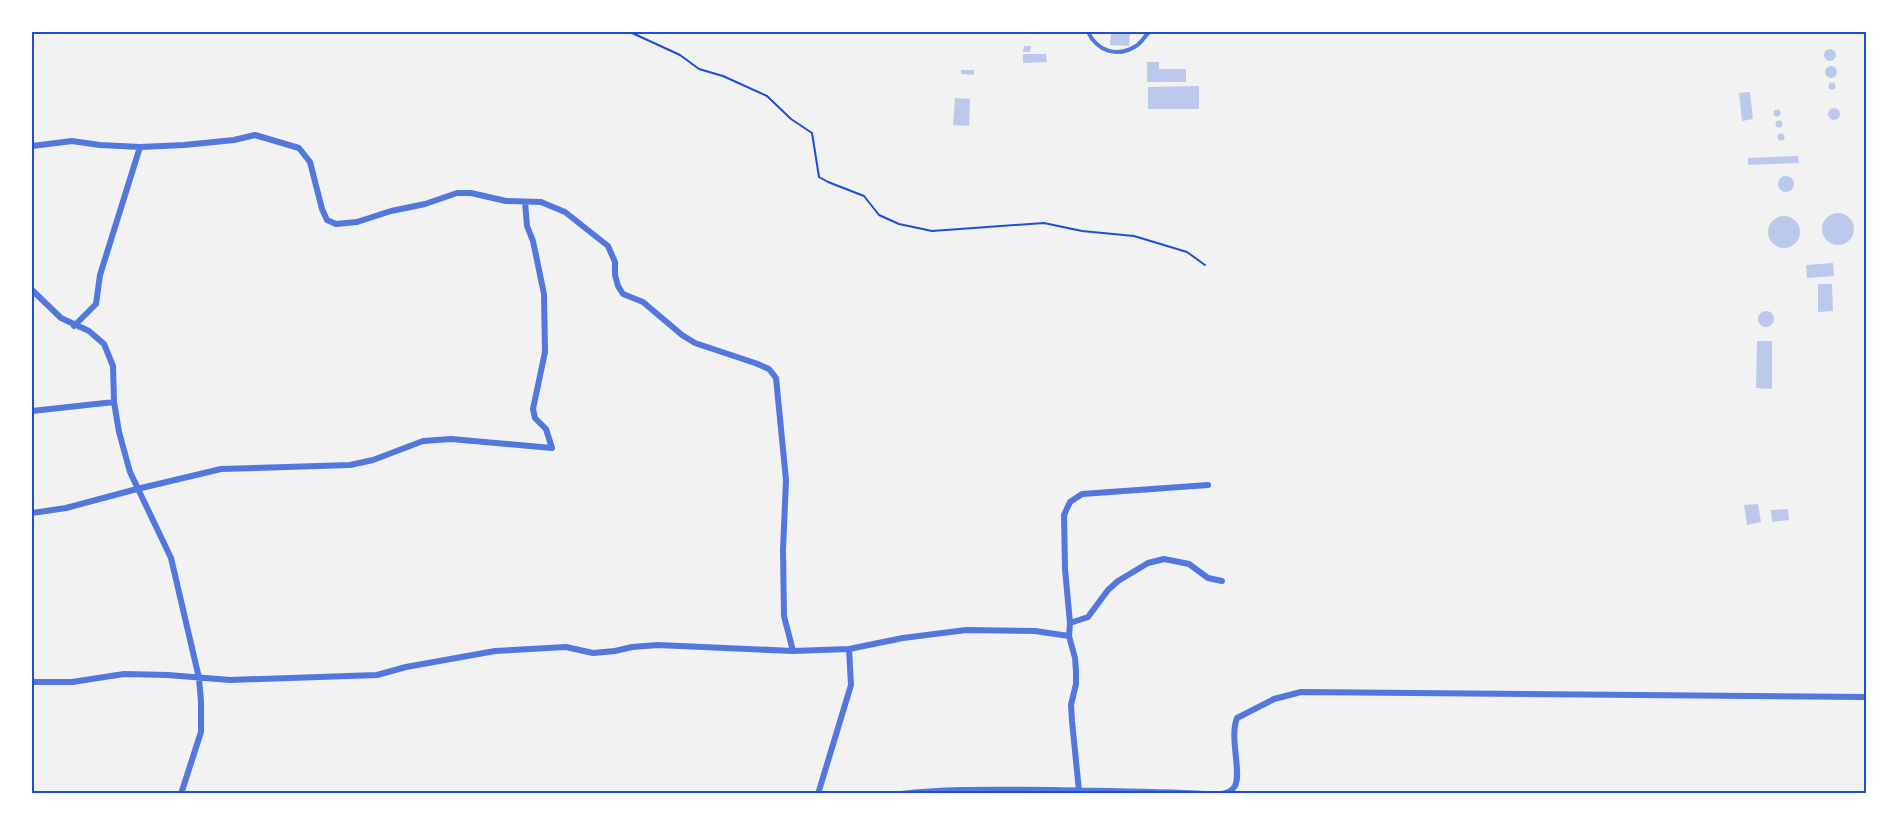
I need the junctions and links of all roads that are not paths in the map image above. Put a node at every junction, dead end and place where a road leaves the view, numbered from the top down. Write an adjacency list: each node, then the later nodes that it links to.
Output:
1 (1088, 32): 2 (lane)
2 (1149, 32)
3 (32, 146): 4 (street)
4 (140, 147): 5 (street); 7 (street)
5 (525, 202): 11 (street); 17 (street)
6 (32, 290): 7 (street)
7 (74, 326): 8 (street)
8 (114, 402): 9 (street); 11 (street)
9 (32, 411)
10 (1208, 485): 14 (street)
11 (137, 489): 12 (street); 18 (street)
12 (32, 513)
13 (1222, 581): 14 (street)
14 (1070, 623): 15 (street)
15 (1069, 636): 16 (street); 21 (street)
16 (849, 650): 17 (street); 24 (street)
17 (793, 651): 18 (street)
18 (199, 678): 19 (street); 23 (street)
19 (32, 682)
20 (1866, 698): 22 (street)
21 (1080, 791): 25 (street); 26 (street)
22 (1226, 793)
23 (181, 794)
24 (818, 794)
25 (901, 794)
26 (1206, 794)

